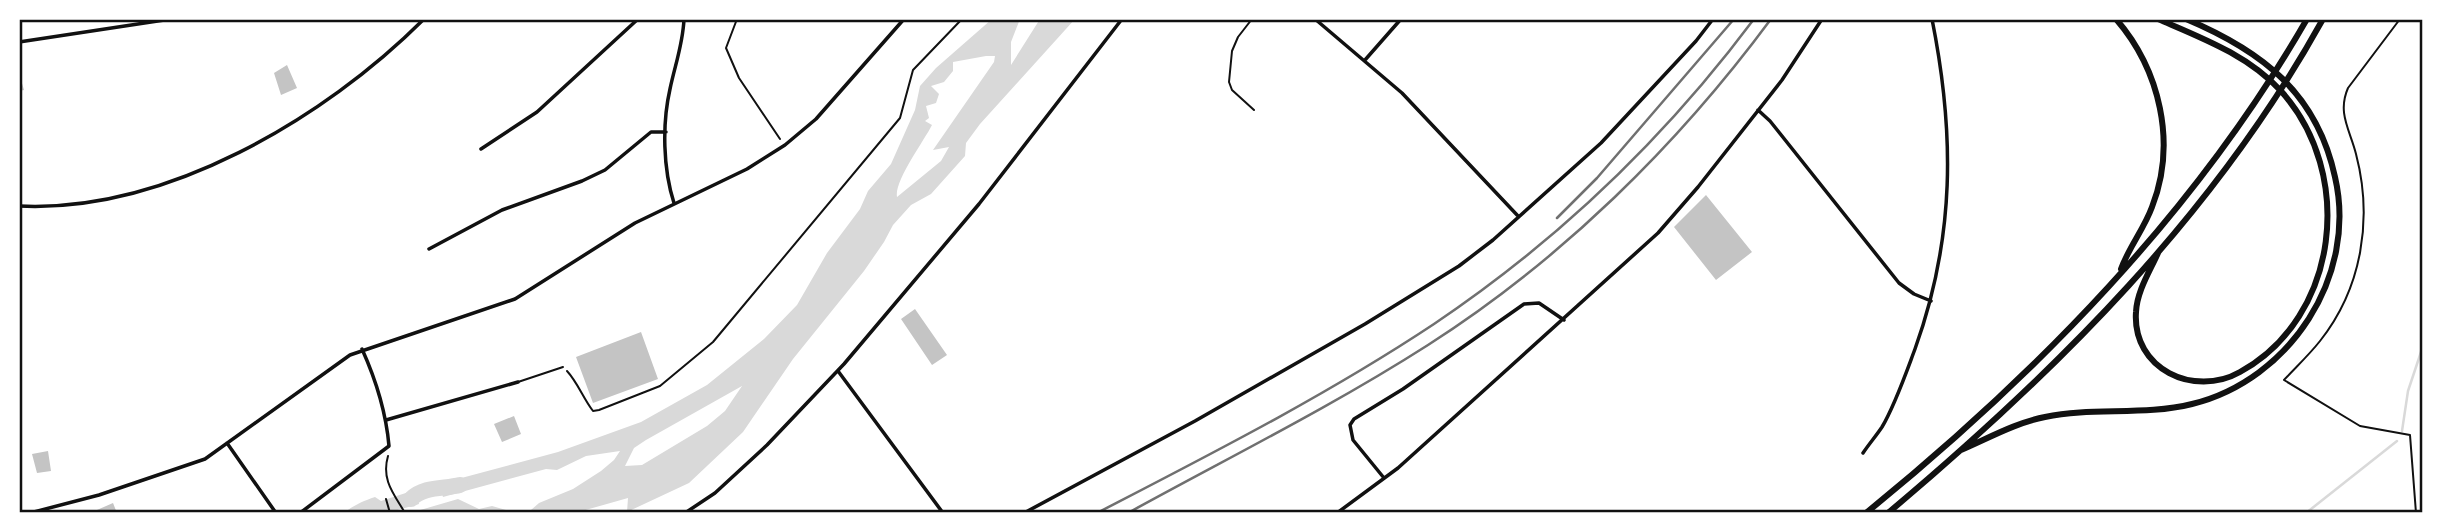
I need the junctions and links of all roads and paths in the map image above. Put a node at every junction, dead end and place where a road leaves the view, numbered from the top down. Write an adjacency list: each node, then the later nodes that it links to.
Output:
1 (171, 19): 21 (street)
2 (424, 19): 29 (street)
3 (638, 19): 27 (street)
4 (684, 19): 25 (street)
5 (737, 19): 26 (path)
6 (904, 19): 26 (street)
7 (962, 19): 37 (path)
8 (1122, 19): 38 (street)
9 (1252, 19): 23 (lane)
10 (1315, 19): 22 (street)
11 (1401, 19): 22 (street)
12 (1713, 19): 30 (street)
13 (1822, 19): 24 (street)
14 (1933, 19): 34 (street)
15 (2116, 19): 33 (highway)
16 (2158, 19): 32 (highway)
17 (2186, 19): 43 (highway)
18 (2307, 19): 33 (highway)
19 (2323, 19): 32 (highway)
20 (2400, 19): 58 (path)
21 (19, 42)
22 (1365, 60): 30 (street)
23 (1254, 110)
24 (1758, 110): 34 (street); 35 (street)
25 (666, 132): 28 (street); 31 (street)
26 (785, 145): 28 (street)
27 (481, 149)
28 (674, 204): 36 (street)
29 (19, 206)
30 (1518, 216): 54 (street)
31 (429, 249)
32 (2158, 253): 43 (highway)
33 (2119, 275): 56 (highway)
34 (1931, 301): 44 (street)
35 (1564, 320): 45 (street); 45 (street)
36 (362, 349): 40 (street); 41 (street)
37 (563, 367): 39 (lane)
38 (838, 371): 52 (street); 53 (street)
39 (518, 382): 40 (street)
40 (386, 420): 42 (street)
41 (227, 443): 47 (street); 48 (street)
42 (389, 446): 49 (street); 51 (path)
43 (1961, 450): 57 (highway)
44 (1863, 453)
45 (1384, 478): 55 (street)
46 (386, 499): 50 (path)
47 (30, 513)
48 (276, 513)
49 (300, 513)
50 (390, 513)
51 (405, 513)
52 (685, 513)
53 (943, 513)
54 (1024, 513)
55 (1338, 513)
56 (1866, 513)
57 (1888, 513)
58 (2416, 513)

